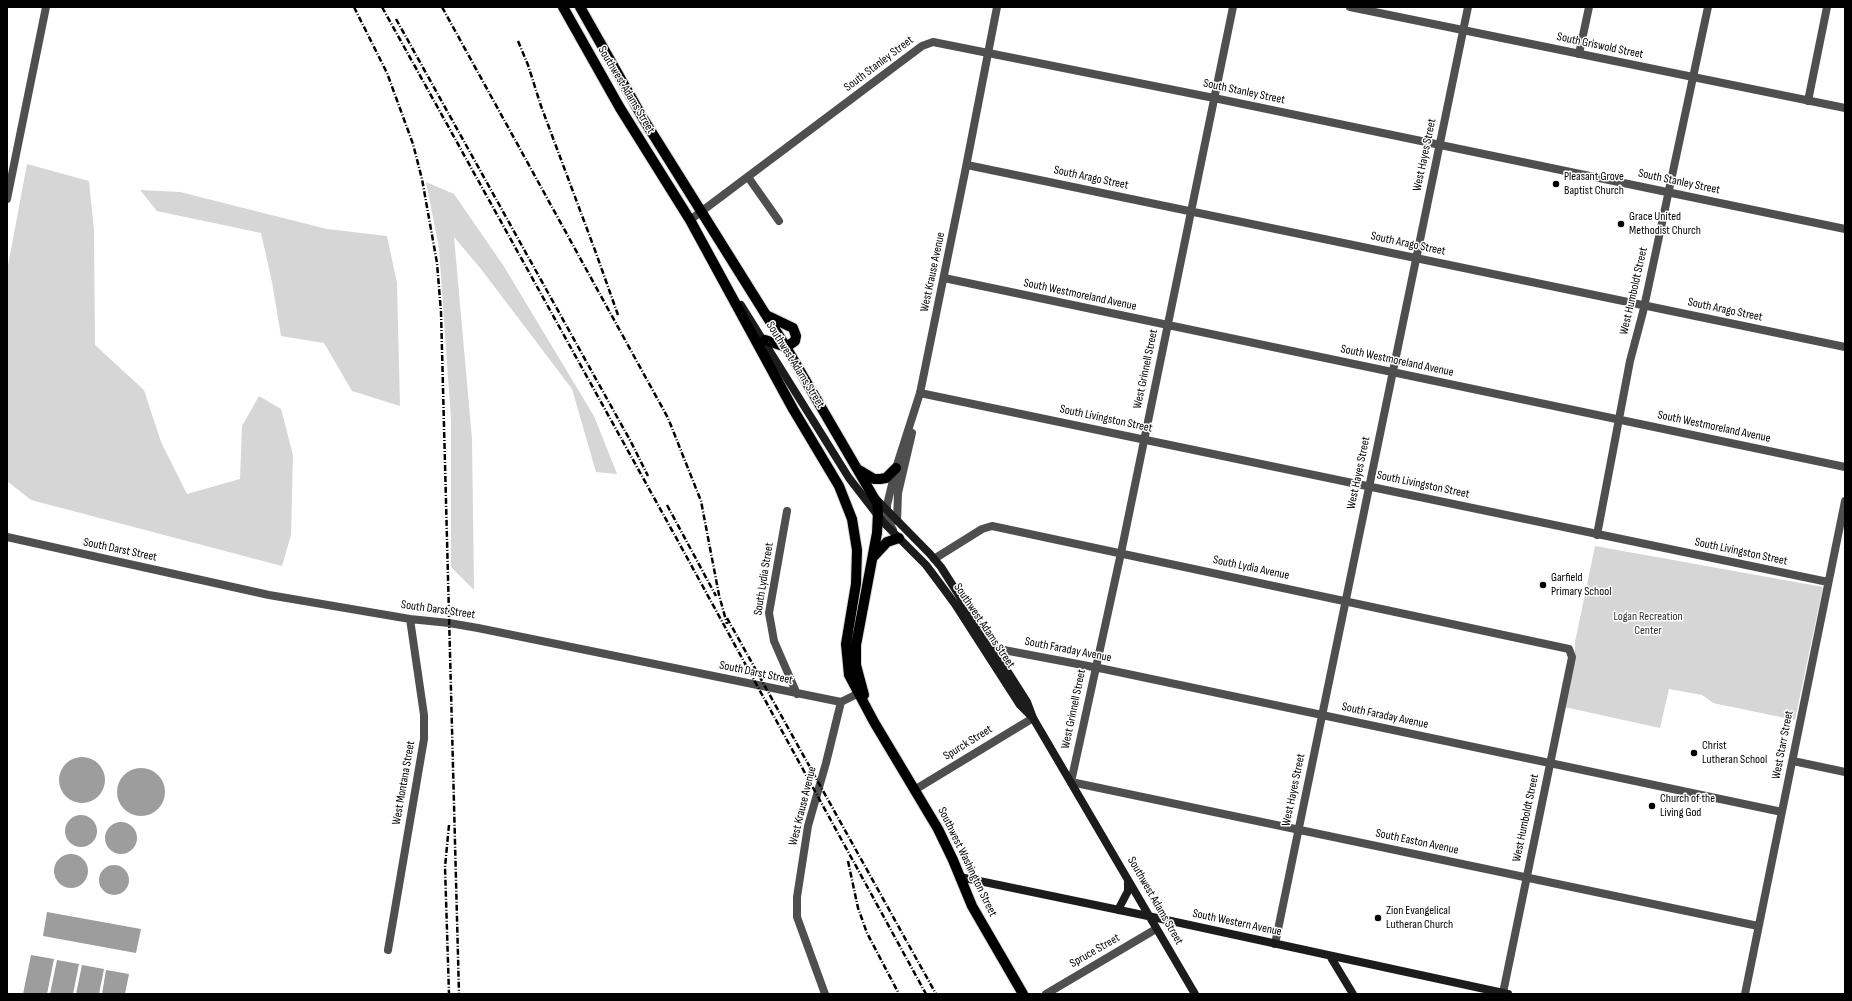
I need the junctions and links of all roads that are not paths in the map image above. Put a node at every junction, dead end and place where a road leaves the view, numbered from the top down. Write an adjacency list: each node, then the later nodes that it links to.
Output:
1 (46, 7): 22 (street)
2 (563, 7): 25 (main road, Southwest Adams Street)
3 (580, 7): 24 (main road, Southwest Adams Street)
4 (996, 7): 12 (street, West Krause Avenue)
5 (1233, 7): 15 (street, West Grinnell Street)
6 (1350, 7): 11 (street, South Griswold Street)
7 (1468, 7): 11 (street, West Hayes Street)
8 (1589, 7): 13 (street)
9 (1708, 7): 14 (street, West Humboldt Street)
10 (1827, 7): 16 (street)
11 (1463, 30): 13 (street, South Griswold Street); 18 (street, West Hayes Street)
12 (988, 52): 15 (street, South Stanley Street); 19 (street, West Krause Avenue); 20 (street, South Stanley Street)
13 (1579, 54): 14 (street, South Griswold Street)
14 (1693, 77): 16 (street, South Griswold Street); 21 (street, West Humboldt Street)
15 (1214, 98): 18 (street, South Stanley Street); 23 (street, West Grinnell Street)
16 (1808, 101): 17 (street, South Griswold Street)
17 (1845, 108)
18 (1439, 144): 21 (street, South Stanley Street); 28 (street, West Hayes Street)
19 (967, 164): 23 (street, South Arago Street); 30 (street, West Krause Avenue)
20 (748, 177): 24 (street, South Stanley Street); 26 (street)
21 (1669, 192): 27 (street, South Stanley Street); 31 (street, West Humboldt Street)
22 (7, 199)
23 (1191, 211): 28 (street, South Arago Street); 33 (street, West Grinnell Street)
24 (702, 212): 25 (street, South Stanley Street); 32 (main road, Southwest Adams Street)
25 (690, 220): 29 (main road, Southwest Adams Street)
26 (779, 221)
27 (1845, 229)
28 (1416, 258): 31 (street, South Arago Street); 37 (street, West Hayes Street)
29 (717, 269): 34 (main road, Southwest Adams Street); 63 (main road, Southwest Washington Street)
30 (944, 278): 33 (street, South Westmoreland Avenue); 38 (street, West Krause Avenue)
31 (1644, 305): 36 (street, South Arago Street); 39 (street, West Humboldt Street)
32 (765, 315): 35 (main road, Southwest Adams Street); 35 (main road)
33 (1168, 326): 37 (street, South Westmoreland Avenue); 40 (street, West Grinnell Street)
34 (764, 340): 35 (main road); 48 (main road, Southwest Adams Street)
35 (786, 347): 43 (main road, Southwest Adams Street)
36 (1845, 347)
37 (1392, 373): 39 (street, South Westmoreland Avenue); 44 (street, West Hayes Street)
38 (920, 392): 40 (street, South Livingston Street); 42 (street, West Krause Avenue); 49 (street)
39 (1620, 420): 41 (street, South Westmoreland Avenue); 50 (street, West Humboldt Street)
40 (1144, 439): 44 (street, South Livingston Street); 53 (street, West Grinnell Street)
41 (1845, 467)
42 (896, 468): 43 (main road); 48 (street, West Krause Avenue)
43 (857, 469): 45 (main road, Southwest Adams Street)
44 (1368, 486): 50 (street, South Livingston Street); 57 (street, West Hayes Street)
45 (874, 497): 48 (main road, Southwest Washington Street)
46 (1845, 501): 56 (street, West Starr Street)
47 (787, 511): 64 (street, South Lydia Street)
48 (882, 513): 49 (main road, Southwest Adams Street); 52 (main road, Southwest Adams Street); 54 (main road, Southwest Washington Street)
49 (897, 521): 55 (main road, Southwest Adams Street)
50 (1597, 535): 56 (street, South Livingston Street)
51 (7, 537): 58 (street, South Darst Street)
52 (898, 537): 54 (main road); 59 (main road, Southwest Adams Street)
53 (1121, 553): 55 (street, South Lydia Avenue); 57 (street, South Lydia Avenue); 62 (street, West Grinnell Street)
54 (873, 558): 63 (main road, Southwest Washington Street)
55 (934, 559): 60 (main road, Southwest Adams Street)
56 (1828, 582): 68 (street, West Starr Street)
57 (1345, 600): 61 (street, South Lydia Avenue); 66 (street, West Hayes Street)
58 (410, 619): 64 (street, South Darst Street); 83 (street, West Montana Street)
59 (983, 646): 60 (street, South Faraday Avenue); 67 (main road, Southwest Adams Street)
60 (993, 648): 62 (street, South Faraday Avenue); 67 (main road, Southwest Adams Street)
61 (1569, 649): 69 (street, West Humboldt Street)
62 (1095, 667): 66 (street, South Faraday Avenue); 71 (street, West Grinnell Street)
63 (861, 693): 65 (street); 72 (main road, Southwest Washington Street)
64 (797, 694): 65 (street, South Darst Street)
65 (841, 702): 86 (street, West Krause Avenue)
66 (1322, 715): 69 (street, South Faraday Avenue); 74 (street, West Hayes Street)
67 (1032, 718): 71 (main road, Southwest Adams Street); 72 (street, Spurck Street)
68 (1793, 761): 70 (street); 73 (street, West Starr Street)
69 (1550, 763): 73 (street, South Faraday Avenue); 76 (street, West Humboldt Street)
70 (1845, 772)
71 (1071, 782): 74 (street, South Easton Avenue); 77 (main road, Southwest Adams Street)
72 (916, 789): 75 (main road, Southwest Washington Street)
73 (1782, 812): 80 (street, West Starr Street)
74 (1298, 830): 76 (street, South Easton Avenue); 82 (street, West Hayes Street)
75 (960, 877): 78 (main road, South Western Avenue); 87 (main road, Southwest Washington Street)
76 (1526, 878): 80 (street, South Easton Avenue); 85 (street, West Humboldt Street)
77 (1128, 880): 78 (main road); 79 (main road, Southwest Adams Street)
78 (1118, 910): 79 (main road, South Western Avenue)
79 (1148, 916): 81 (main road, Southwest Adams Street); 82 (main road, South Western Avenue)
80 (1758, 926): 91 (street, West Starr Street)
81 (1156, 929): 88 (street, Spruce Street); 89 (main road, Southwest Adams Street)
82 (1275, 944): 84 (main road, South Western Avenue)
83 (388, 950)
84 (1330, 956): 85 (main road, South Western Avenue); 90 (main road)
85 (1506, 993)
86 (825, 994)
87 (1023, 994)
88 (1046, 994)
89 (1196, 994)
90 (1353, 994)
91 (1745, 994)

